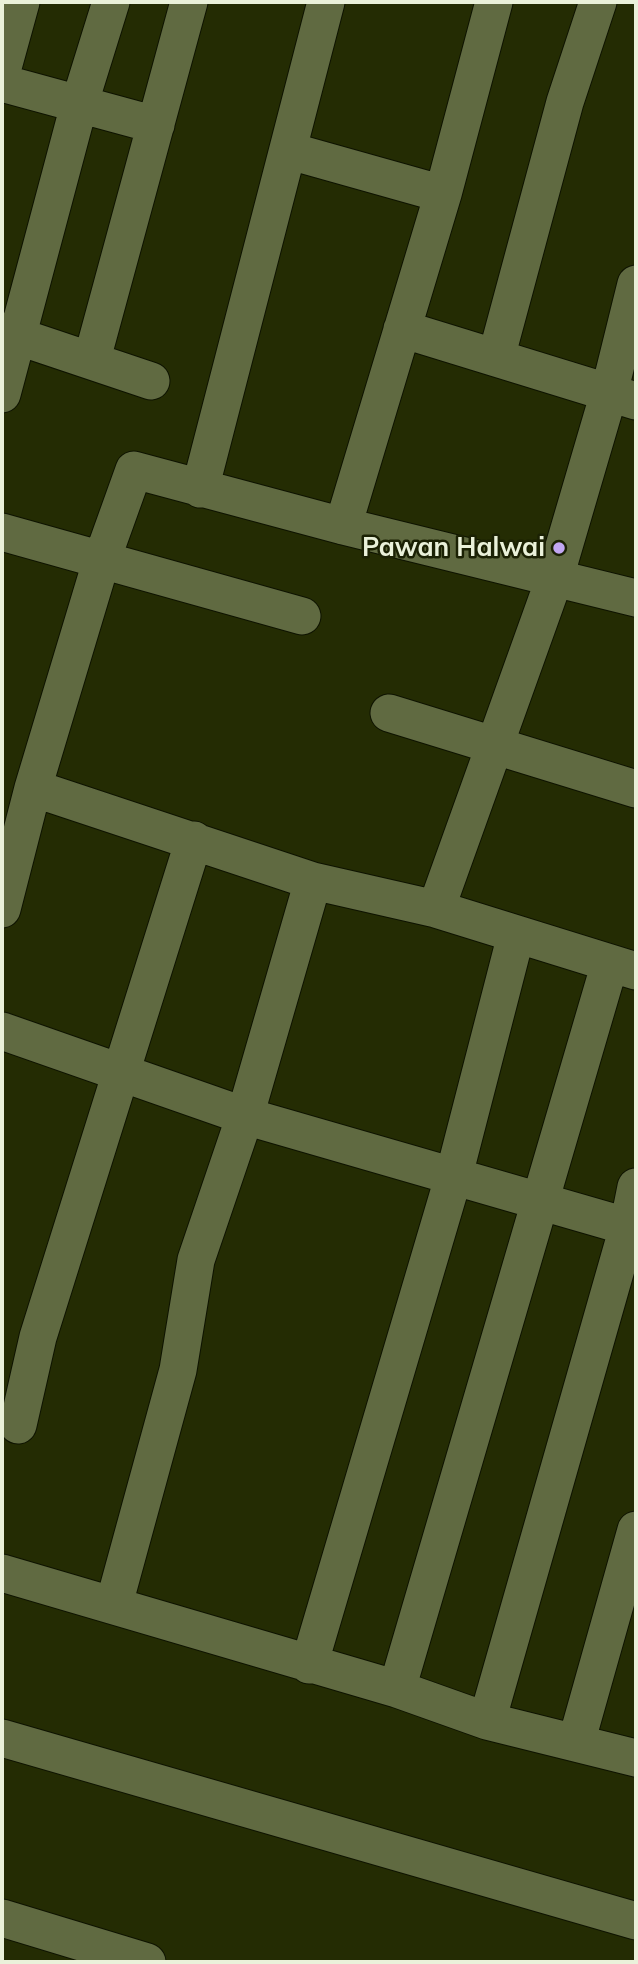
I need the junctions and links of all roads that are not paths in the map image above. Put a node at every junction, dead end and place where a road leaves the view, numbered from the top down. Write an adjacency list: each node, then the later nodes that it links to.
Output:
1 (21, 2): 7 (street)
2 (111, 2): 9 (street)
3 (189, 2): 10 (street)
4 (326, 2): 11 (street)
5 (494, 2): 12 (street)
6 (598, 2): 16 (street)
7 (2, 71)
8 (2, 83): 9 (street)
9 (79, 105): 10 (street); 15 (street)
10 (156, 125): 17 (street)
11 (290, 151): 12 (street); 21 (street)
12 (443, 194): 14 (street)
13 (635, 293): 20 (street)
14 (402, 329): 16 (street); 22 (street)
15 (10, 333): 17 (street); 19 (street)
16 (496, 358): 20 (street)
17 (92, 359): 18 (street)
18 (151, 382)
19 (2, 394)
20 (623, 397): 25 (street)
21 (200, 489): 22 (street); 24 (street)
22 (343, 526): 25 (street)
23 (2, 532): 24 (street)
24 (101, 562): 27 (street); 30 (street)
25 (555, 577): 26 (street); 29 (street)
26 (636, 598)
27 (302, 616)
28 (389, 713): 29 (street)
29 (493, 745): 31 (street); 35 (street)
30 (33, 788): 32 (street); 34 (street)
31 (636, 789)
32 (194, 840): 33 (street); 39 (street)
33 (313, 881): 35 (street); 40 (street)
34 (2, 909)
35 (436, 909): 36 (street)
36 (516, 935): 37 (street); 41 (street)
37 (623, 967): 43 (street)
38 (2, 1031): 39 (street)
39 (122, 1072): 40 (street); 45 (street)
40 (246, 1116): 41 (street); 48 (street)
41 (454, 1175): 43 (street); 49 (street)
42 (636, 1187): 44 (street)
43 (541, 1201): 44 (street); 50 (street)
44 (632, 1228): 51 (street)
45 (18, 1425)
46 (636, 1530): 52 (street)
47 (2, 1573): 48 (street)
48 (114, 1604): 49 (street)
49 (309, 1665): 50 (street)
50 (397, 1689): 51 (street)
51 (487, 1721): 52 (street)
52 (576, 1743): 54 (street)
53 (4, 1747): 56 (street)
54 (636, 1758)
55 (2, 1918): 57 (street)
56 (636, 1921)
57 (151, 1962)

